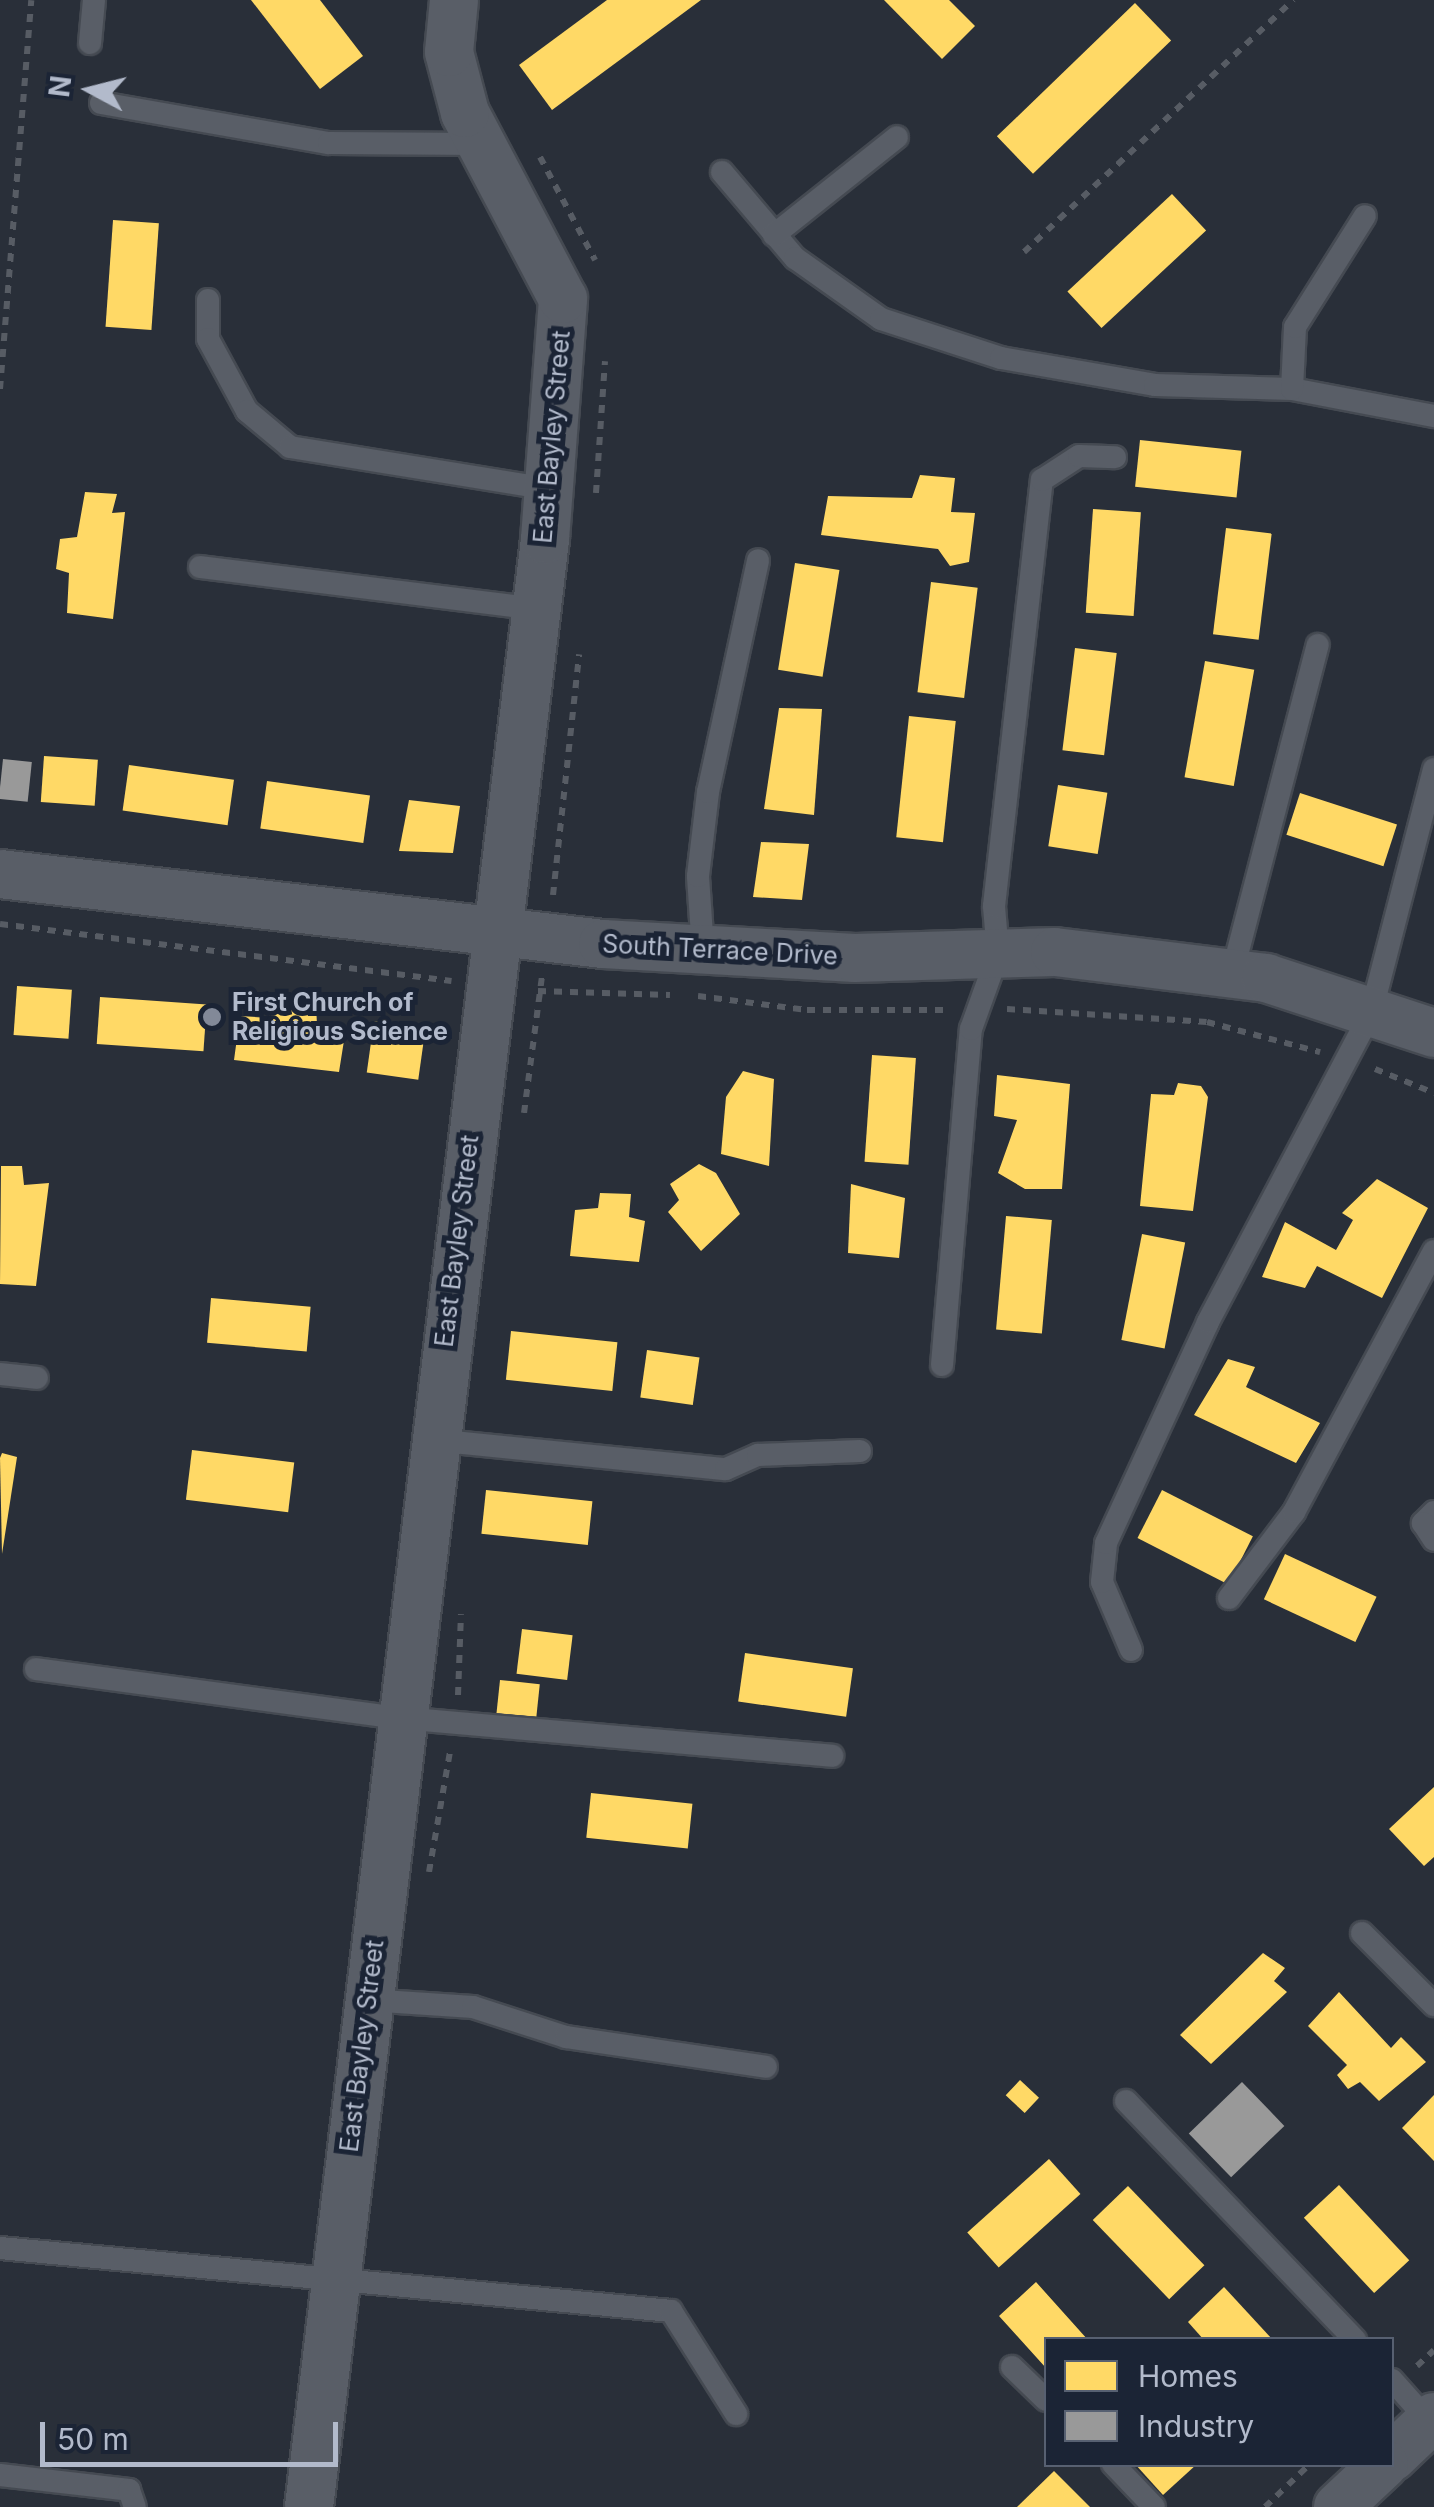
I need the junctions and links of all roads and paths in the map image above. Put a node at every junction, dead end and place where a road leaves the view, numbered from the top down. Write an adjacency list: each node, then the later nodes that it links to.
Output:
1 (32, 0): 14 (path)
2 (94, 0): 5 (lane)
3 (454, 0): 8 (street, East Bayley Street)
4 (1293, 0): 12 (path)
5 (90, 42)
6 (101, 103): 8 (lane)
7 (897, 138): 11 (lane)
8 (483, 144): 18 (street, East Bayley Street)
9 (722, 172): 11 (lane)
10 (1364, 216): 15 (lane)
11 (774, 235): 15 (lane)
12 (1024, 252)
13 (208, 300): 18 (lane)
14 (0, 389)
15 (1292, 389): 16 (lane)
16 (1434, 416)
17 (1115, 456): 27 (lane)
18 (548, 489): 21 (street, East Bayley Street)
19 (758, 560): 26 (lane)
20 (200, 567): 21 (lane)
21 (536, 610): 25 (street, East Bayley Street)
22 (1318, 646): 28 (lane)
23 (1434, 769): 29 (lane)
24 (0, 874): 25 (street, South Terrace Drive)
25 (498, 931): 26 (street, South Terrace Drive); 35 (street, East Bayley Street)
26 (702, 950): 27 (street, South Terrace Drive)
27 (998, 954): 28 (street, South Terrace Drive); 32 (lane)
28 (1232, 974): 29 (street, South Terrace Drive)
29 (1372, 1013): 30 (street, South Terrace Drive); 40 (lane)
30 (1434, 1033)
31 (1434, 1251): 39 (lane)
32 (942, 1365)
33 (0, 1374): 34 (lane)
34 (37, 1378)
35 (432, 1440): 36 (lane); 42 (street, East Bayley Street)
36 (860, 1451)
37 (1434, 1512): 38 (lane)
38 (1434, 1540)
39 (1229, 1598)
40 (1131, 1650)
41 (36, 1669): 42 (lane)
42 (400, 1718): 43 (lane); 45 (street, East Bayley Street)
43 (832, 1756)
44 (1362, 1932): 46 (lane)
45 (368, 2000): 47 (lane); 50 (street, East Bayley Street)
46 (1434, 2006)
47 (766, 2067)
48 (1126, 2101): 51 (lane)
49 (0, 2248): 50 (lane)
50 (336, 2281): 55 (lane); 63 (street, East Bayley Street)
51 (1352, 2337)
52 (1012, 2367): 54 (lane)
53 (1394, 2382): 56 (lane)
54 (1044, 2398)
55 (736, 2414)
56 (1432, 2422): 57 (street)
57 (1394, 2455)
58 (1116, 2467): 64 (lane)
59 (1307, 2467): 65 (path)
60 (1381, 2467): 66 (street)
61 (0, 2475): 62 (lane)
62 (135, 2507)
63 (310, 2507)
64 (1154, 2507)
65 (1265, 2507)
66 (1338, 2507)

